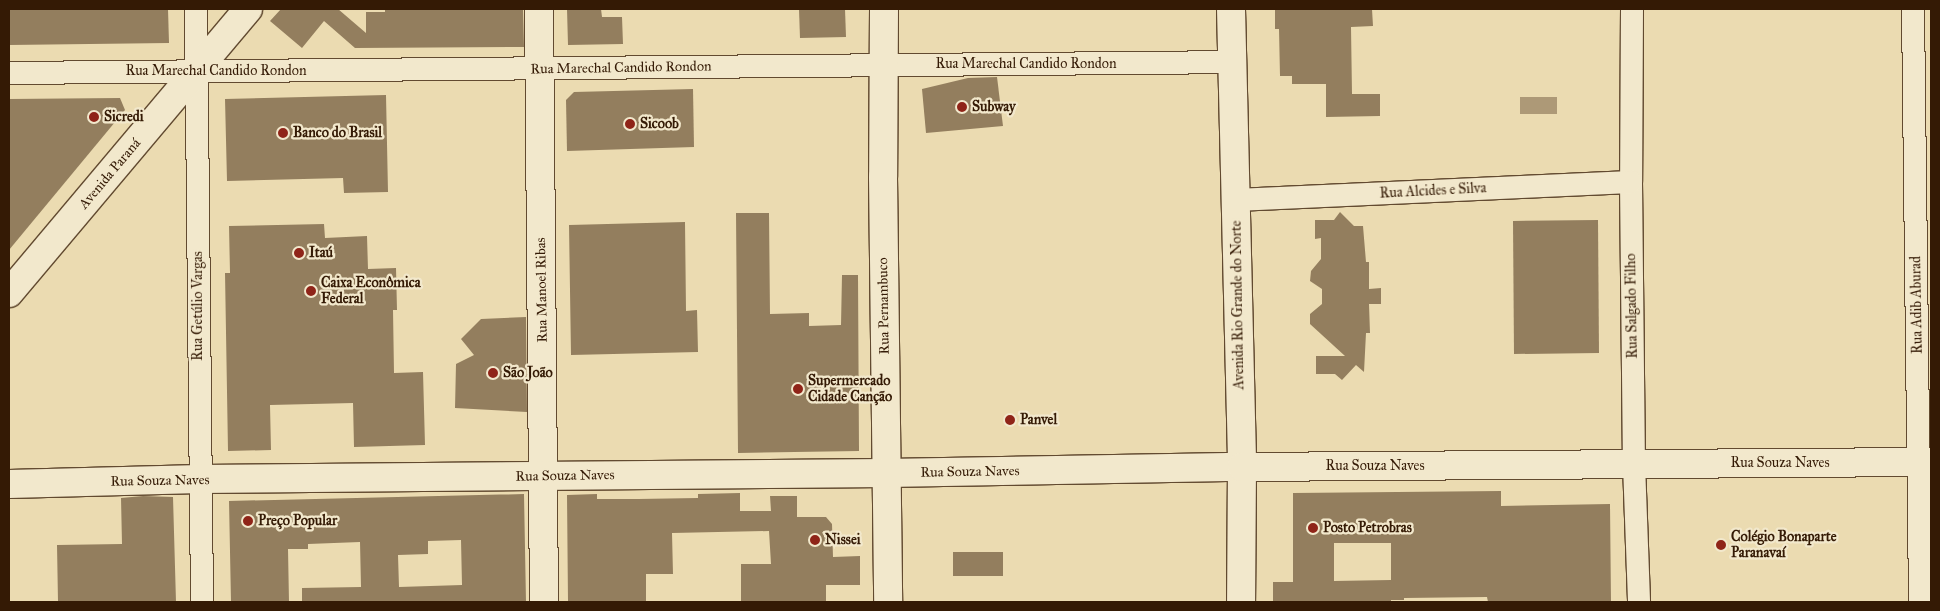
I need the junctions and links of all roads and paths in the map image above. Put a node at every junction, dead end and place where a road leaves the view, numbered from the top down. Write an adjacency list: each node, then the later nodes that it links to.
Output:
1 (196, 9): 11 (street, Rua Getúlio Vargas)
2 (248, 9): 11 (street, Avenida Paraná)
3 (539, 9): 10 (street, Rua Manoel Ribas)
4 (884, 9): 9 (street, Rua Pernambuco)
5 (1231, 9): 8 (street, Avenida Rio Grande do Norte)
6 (1632, 9): 13 (street, Rua Salgado Filho)
7 (1913, 9): 16 (street, Rua Adib Aburad)
8 (1233, 62): 9 (street, Rua Marechal Candido Rondon); 14 (street, Avenida Rio Grande do Norte)
9 (885, 64): 10 (street, Rua Marechal Candido Rondon); 19 (street, Rua Pernambuco)
10 (539, 69): 11 (street, Rua Marechal Candido Rondon); 20 (street, Rua Manoel Ribas)
11 (197, 71): 12 (street, Rua Marechal Candido Rondon); 15 (street, Avenida Paraná); 21 (street, Rua Getúlio Vargas)
12 (9, 73)
13 (1630, 182): 14 (street, Rua Alcides e Silva); 17 (street, Rua Salgado Filho)
14 (1236, 200): 18 (street, Avenida Rio Grande do Norte)
15 (9, 293)
16 (1925, 462): 17 (street, Rua Souza Naves); 28 (street, Rua Adib Aburad)
17 (1634, 464): 18 (street, Rua Souza Naves); 27 (street, Rua Salgado Filho)
18 (1242, 467): 19 (street, Rua Souza Naves); 26 (street, Avenida Rio Grande do Norte)
19 (886, 473): 20 (street, Rua Souza Naves); 25 (street, Rua Pernambuco)
20 (543, 476): 21 (street, Rua Souza Naves); 24 (street, Rua Manoel Ribas)
21 (200, 480): 22 (street, Rua Souza Naves); 23 (street, Rua Getúlio Vargas)
22 (9, 484)
23 (202, 602)
24 (544, 602)
25 (888, 602)
26 (1241, 602)
27 (1639, 602)
28 (1920, 602)

